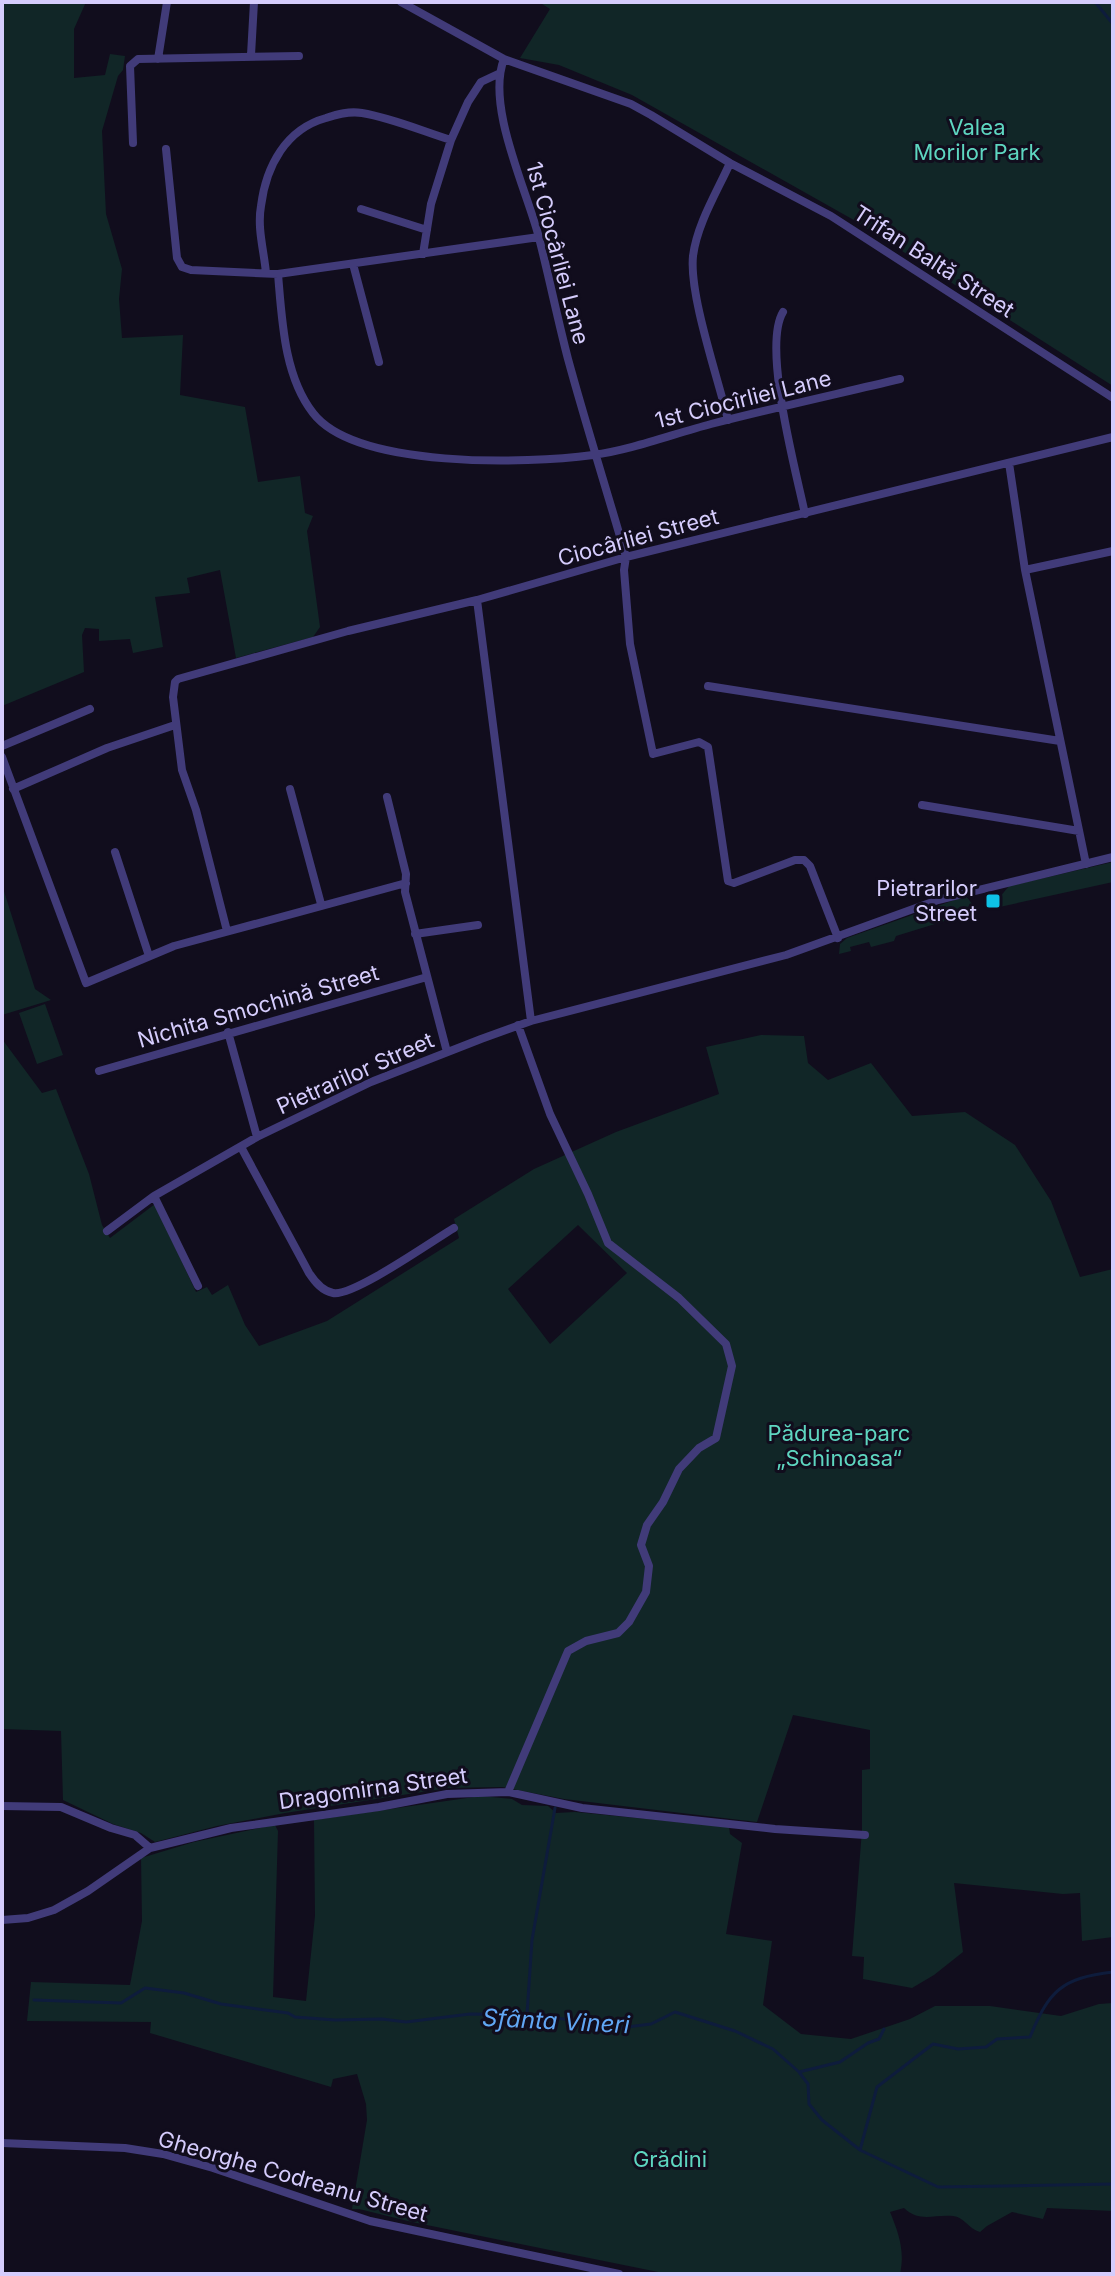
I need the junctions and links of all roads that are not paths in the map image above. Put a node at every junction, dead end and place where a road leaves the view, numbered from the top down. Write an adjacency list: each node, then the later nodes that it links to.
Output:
1 (167, 2): 6 (street)
2 (254, 2): 4 (street)
3 (401, 2): 7 (street, Trifan Baltă Street)
4 (251, 55): 5 (street); 6 (street)
5 (299, 56)
6 (158, 59): 10 (street)
7 (504, 59): 8 (street, 1st Ciocârliei Lane); 12 (street, Trifan Baltă Street)
8 (498, 74): 9 (street); 15 (street, 1st Ciocârliei Lane)
9 (451, 140): 14 (street); 18 (street)
10 (133, 143)
11 (166, 149): 18 (street)
12 (730, 163): 23 (street, Trifan Baltă Street); 25 (street)
13 (361, 209): 14 (street)
14 (427, 230): 16 (street)
15 (539, 237): 16 (street); 27 (street, 1st Ciocârliei Lane)
16 (423, 254): 17 (street)
17 (353, 264): 19 (street); 21 (street)
18 (266, 273): 19 (street)
19 (278, 274): 27 (street)
20 (783, 312): 24 (street)
21 (379, 362)
22 (900, 379): 24 (street, 1st Ciocîrliei Lane)
23 (1113, 398)
24 (783, 407): 25 (street, 1st Ciocîrliei Lane); 29 (street)
25 (728, 420): 27 (street, 1st Ciocîrliei Lane)
26 (1113, 437): 28 (street, Ciocârliei Street)
27 (596, 455): 31 (street, 1st Ciocârliei Lane)
28 (1009, 463): 29 (street, Ciocârliei Street); 32 (street)
29 (805, 514): 31 (street, Ciocârliei Street)
30 (1113, 551): 32 (street)
31 (626, 557): 33 (street, Ciocârliei Street); 53 (street, 1st Ciocârliei Lane)
32 (1025, 570): 37 (street)
33 (477, 600): 36 (street, Ciocârliei Street); 56 (street)
34 (708, 686): 37 (street)
35 (90, 709): 38 (street)
36 (175, 725): 40 (street); 51 (street)
37 (1060, 741): 44 (street)
38 (2, 746)
39 (2, 757): 40 (street)
40 (13, 789): 54 (street)
41 (290, 789): 49 (street)
42 (387, 797): 48 (street)
43 (922, 805): 44 (street)
44 (1079, 831): 47 (street)
45 (115, 852): 54 (street)
46 (1113, 857): 47 (street, Pietrarilor Street)
47 (1086, 864): 53 (street, Pietrarilor Street)
48 (406, 883): 49 (street); 52 (street)
49 (321, 904): 51 (street)
50 (478, 925): 52 (street)
51 (227, 931): 54 (street)
52 (415, 934): 55 (street)
53 (838, 938): 56 (street, Pietrarilor Street)
54 (149, 956)
55 (427, 977): 58 (street, Nichita Smochină Street); 59 (street)
56 (531, 1021): 57 (street, Pietrarilor Street)
57 (518, 1025): 59 (street, Pietrarilor Street); 67 (street)
58 (228, 1032): 60 (street, Nichita Smochină Street); 61 (street, Pietrarilor Street)
59 (447, 1052): 61 (street, Pietrarilor Street)
60 (99, 1071)
61 (257, 1137): 62 (street, Pietrarilor Street)
62 (241, 1147): 63 (street, Pietrarilor Street); 64 (street)
63 (154, 1196): 65 (street, Pietrarilor Street); 66 (street)
64 (454, 1228)
65 (107, 1231)
66 (198, 1286)
67 (508, 1792): 69 (street, Dragomirna Street); 70 (street, Dragomirna Street)
68 (2, 1806): 70 (street)
69 (865, 1835)
70 (150, 1848): 71 (street, Dragomirna Street)
71 (2, 1920)
72 (2, 2143): 73 (street, Gheorghe Codreanu Street)
73 (619, 2274)

